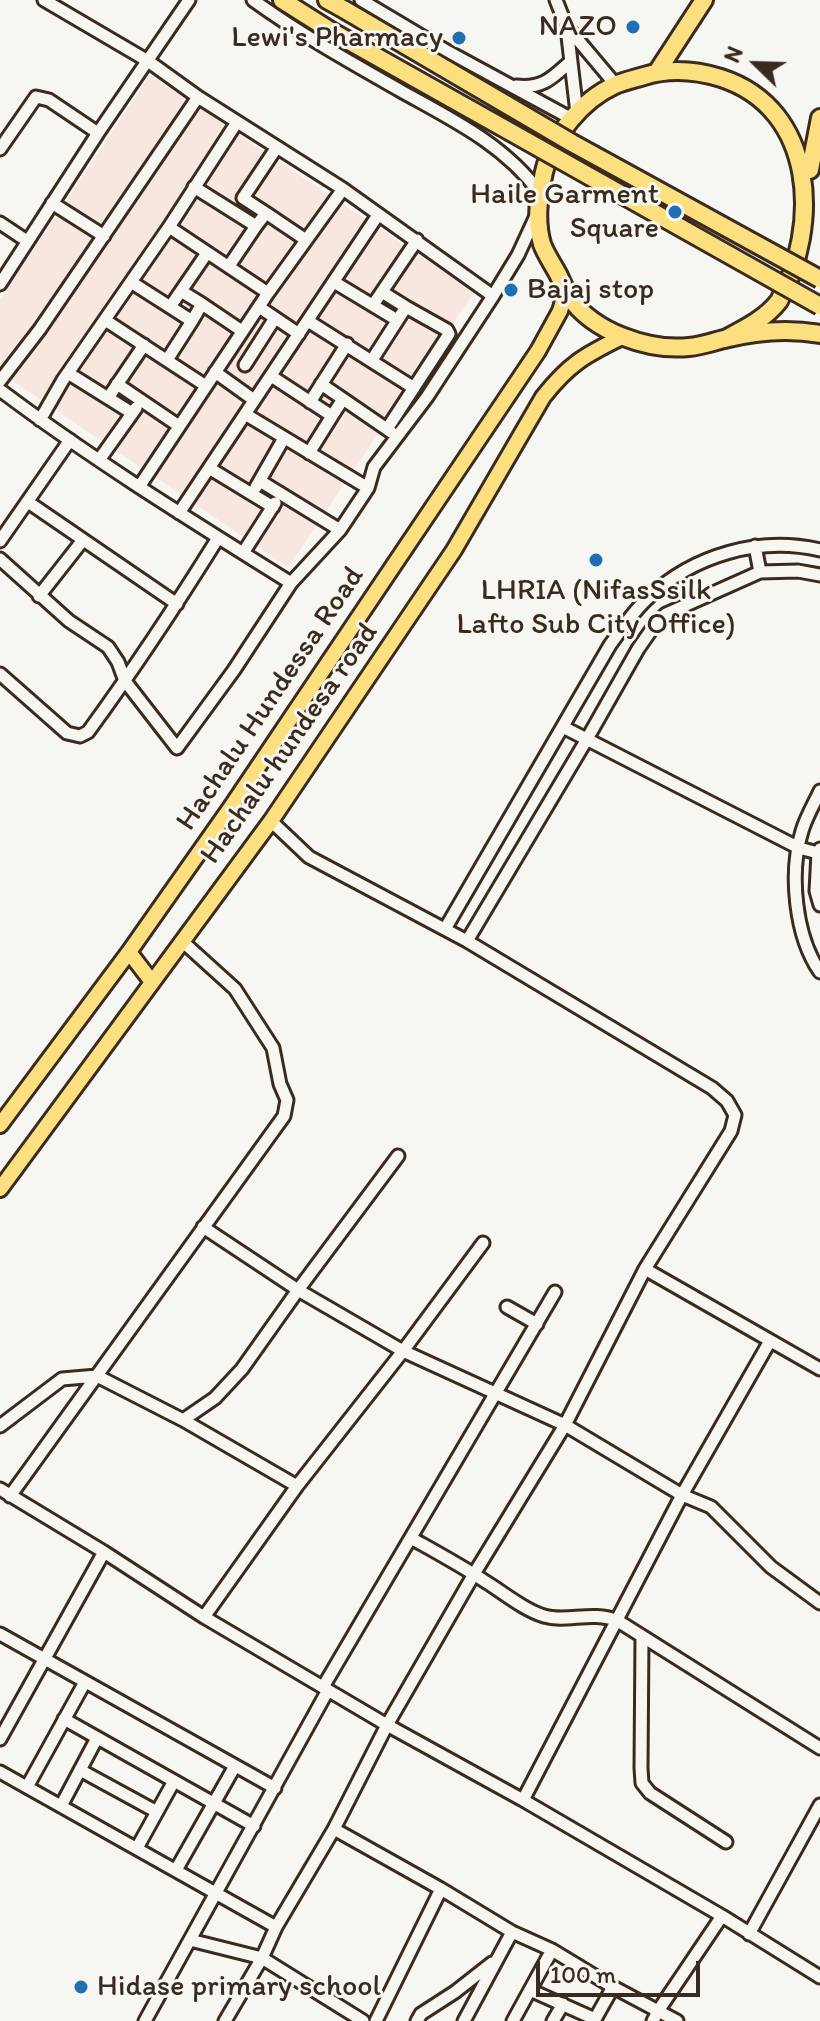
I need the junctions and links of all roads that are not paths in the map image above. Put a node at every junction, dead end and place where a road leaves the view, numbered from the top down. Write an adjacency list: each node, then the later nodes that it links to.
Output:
1 (44, 0): 10 (street)
2 (189, 0): 10 (street)
3 (253, 0): 25 (street)
4 (282, 0): 52 (highway, bridge)
5 (327, 0): 41 (highway, bridge)
6 (361, 0): 14 (street)
7 (556, 0): 9 (street)
8 (704, 0): 12 (highway)
9 (567, 28): 11 (street); 13 (street)
10 (148, 61): 15 (street); 19 (street)
11 (571, 61): 14 (street); 16 (street)
12 (657, 72): 13 (highway); 22 (highway)
13 (615, 84): 16 (highway)
14 (512, 86): 16 (street)
15 (198, 97): 18 (street); 35 (street)
16 (574, 116): 25 (highway)
17 (820, 118): 22 (highway)
18 (237, 122): 20 (street); 23 (street)
19 (98, 133): 21 (street); 27 (street)
20 (277, 147): 24 (street); 26 (street)
21 (0, 149)
22 (814, 185): 65 (highway)
23 (194, 187): 28 (street); 34 (street)
24 (343, 189): 31 (street); 36 (street)
25 (539, 192): 29 (highway)
26 (243, 198): 28 (street); 30 (street)
27 (52, 203): 35 (street); 38 (street)
28 (233, 212): 33 (street)
29 (538, 212): 46 (highway); 49 (street)
30 (266, 213): 33 (street); 36 (street)
31 (378, 215): 37 (street); 43 (street)
32 (0, 223): 38 (street)
33 (256, 226): 40 (street)
34 (169, 227): 39 (street); 42 (street)
35 (104, 236): 74 (street)
36 (306, 240): 48 (street)
37 (417, 240): 47 (street); 49 (street)
38 (27, 241): 44 (street)
39 (207, 253): 40 (street); 45 (street)
40 (229, 266): 48 (street)
41 (820, 279)
42 (131, 282): 53 (street); 57 (street)
43 (334, 282): 51 (street); 60 (street)
44 (0, 284)
45 (181, 291): 50 (street); 53 (street)
46 (566, 291): 64 (highway); 130 (main road, Hachalu Hundessa Road)
47 (382, 292): 51 (street); 55 (street)
48 (268, 293): 54 (street)
49 (493, 296): 91 (street)
50 (202, 304): 59 (street); 61 (street)
51 (373, 305): 58 (street)
52 (820, 306)
53 (170, 307): 59 (street)
54 (259, 307): 56 (street); 61 (street)
55 (406, 307): 58 (street); 78 (street)
56 (275, 318): 62 (street); 70 (street)
57 (105, 320): 67 (street); 72 (street)
58 (397, 320): 69 (street)
59 (192, 321): 68 (street)
60 (308, 321): 62 (street); 66 (street)
61 (242, 331): 71 (street)
62 (299, 334): 73 (street)
63 (820, 334): 65 (highway)
64 (622, 337): 65 (highway); 123 (main road, Hachalu hundesa road)
65 (725, 339)
66 (347, 344): 69 (street); 76 (street)
67 (144, 345): 68 (street); 75 (street)
68 (167, 360): 77 (street)
69 (372, 360): 78 (street)
70 (245, 365)
71 (215, 372): 77 (street); 82 (street)
72 (68, 373): 80 (street); 88 (street)
73 (271, 376): 82 (street); 84 (street)
74 (0, 381)
75 (117, 384): 80 (street); 83 (street)
76 (321, 384): 81 (street); 84 (street)
77 (206, 386): 89 (street)
78 (414, 388): 90 (street)
79 (0, 390): 88 (street)
80 (108, 398): 85 (street)
81 (343, 399): 87 (street); 90 (street)
82 (254, 400): 86 (street)
83 (142, 401): 85 (street); 89 (street)
84 (310, 402): 87 (street)
85 (132, 413): 95 (street)
86 (245, 414): 92 (street); 96 (street)
87 (332, 416): 94 (street)
88 (40, 420): 93 (street)
89 (179, 426): 98 (street)
90 (387, 429): 91 (street)
91 (397, 436): 99 (street)
92 (284, 438): 94 (street); 97 (street)
93 (70, 440): 95 (street); 102 (street)
94 (309, 453): 99 (street)
95 (99, 460): 98 (street)
96 (209, 468): 100 (street); 104 (street)
97 (260, 481): 100 (street); 101 (street)
98 (139, 487): 104 (street)
99 (368, 488): 105 (street)
100 (251, 494): 103 (street)
101 (281, 495): 103 (street); 105 (street)
102 (28, 502): 107 (street); 108 (street)
103 (273, 507): 111 (street)
104 (179, 513): 106 (street)
105 (340, 530): 115 (street)
106 (218, 538): 111 (street); 117 (street)
107 (83, 540): 116 (street); 117 (street)
108 (0, 541)
109 (755, 546): 110 (street); 113 (street); 120 (street)
110 (820, 550)
111 (243, 553): 115 (street)
112 (0, 559): 116 (street)
113 (760, 572): 114 (street); 121 (street)
114 (820, 575)
115 (291, 583): 119 (street)
116 (39, 596): 119 (street)
117 (177, 604): 119 (street)
118 (0, 674): 119 (street)
119 (125, 681)
120 (563, 727): 121 (street); 127 (street)
121 (587, 739): 124 (street); 129 (street)
122 (820, 791): 124 (street)
123 (271, 821): 127 (street); 128 (main road, Hachalu hundesa road)
124 (799, 848): 125 (street); 131 (street)
125 (819, 851): 126 (street)
126 (820, 905)
127 (445, 929): 129 (street)
128 (182, 941): 132 (main road, Hachalu hundesa road); 136 (street)
129 (467, 941): 138 (street)
130 (129, 952): 132 (main road); 133 (main road, Hachalu Hundessa Road)
131 (820, 972)
132 (152, 982): 135 (main road, Hachalu hundesa road)
133 (0, 1125)
134 (398, 1156): 139 (street)
135 (0, 1189)
136 (203, 1227): 139 (street); 146 (street)
137 (483, 1243): 144 (street)
138 (645, 1269): 143 (street); 149 (street)
139 (298, 1290): 144 (street); 148 (street)
140 (555, 1292): 142 (street)
141 (507, 1307): 142 (street)
142 (537, 1324): 147 (street)
143 (770, 1341): 145 (street); 153 (street)
144 (403, 1351): 147 (street); 151 (street)
145 (819, 1366)
146 (97, 1376): 148 (street); 150 (street); 152 (street)
147 (497, 1394): 149 (street); 154 (street)
148 (183, 1420): 151 (street)
149 (565, 1425): 153 (street); 156 (street)
150 (0, 1426)
151 (297, 1486): 158 (street)
152 (5, 1493): 155 (street)
153 (682, 1495): 157 (street); 159 (street)
154 (411, 1538): 156 (street); 164 (street)
155 (104, 1552): 158 (street); 162 (street)
156 (474, 1574): 159 (street); 167 (street)
157 (820, 1603)
158 (204, 1617): 164 (street)
159 (618, 1621): 160 (street); 177 (street)
160 (642, 1637): 170 (street); 184 (street)
161 (1, 1638): 162 (street)
162 (45, 1659): 163 (street); 166 (street)
163 (85, 1682): 165 (street); 171 (street)
164 (326, 1688): 167 (street); 176 (street)
165 (64, 1719): 168 (street); 175 (street)
166 (4, 1725): 169 (street)
167 (387, 1725): 177 (street); 183 (street)
168 (97, 1738): 172 (street); 174 (street)
169 (0, 1739)
170 (820, 1748)
171 (235, 1766): 176 (street); 178 (street)
172 (80, 1770): 180 (street); 181 (street)
173 (0, 1772): 175 (street)
174 (174, 1781): 178 (street); 181 (street)
175 (27, 1787): 180 (street)
176 (275, 1788): 182 (street)
177 (523, 1800): 189 (street)
178 (213, 1803): 182 (street); 186 (street)
179 (820, 1805): 192 (street)
180 (61, 1806): 185 (street)
181 (157, 1812): 185 (street)
182 (254, 1826): 188 (street)
183 (334, 1829): 187 (street); 190 (street)
184 (726, 1842)
185 (137, 1848): 186 (street)
186 (176, 1870): 188 (street)
187 (441, 1889): 191 (street); 207 (street)
188 (217, 1893): 190 (street); 193 (street)
189 (722, 1916): 192 (street); 201 (street)
190 (276, 1927): 195 (street)
191 (512, 1932): 194 (street); 196 (street)
192 (749, 1934): 197 (street)
193 (190, 1940): 195 (street); 204 (street)
194 (552, 1950): 198 (street); 199 (street)
195 (262, 1958): 205 (street); 206 (street)
196 (495, 1962): 202 (street); 209 (street)
197 (820, 1977)
198 (613, 1987): 201 (street); 203 (street)
199 (530, 1990): 200 (street); 210 (street)
200 (563, 2004): 203 (street); 211 (street)
201 (655, 2016): 212 (street)
202 (419, 2018): 208 (street)
203 (594, 2020)
204 (145, 2021)
205 (225, 2021)
206 (363, 2021)
207 (376, 2021)
208 (434, 2021)
209 (464, 2021)
210 (513, 2021)
211 (553, 2021)
212 (677, 2021)

